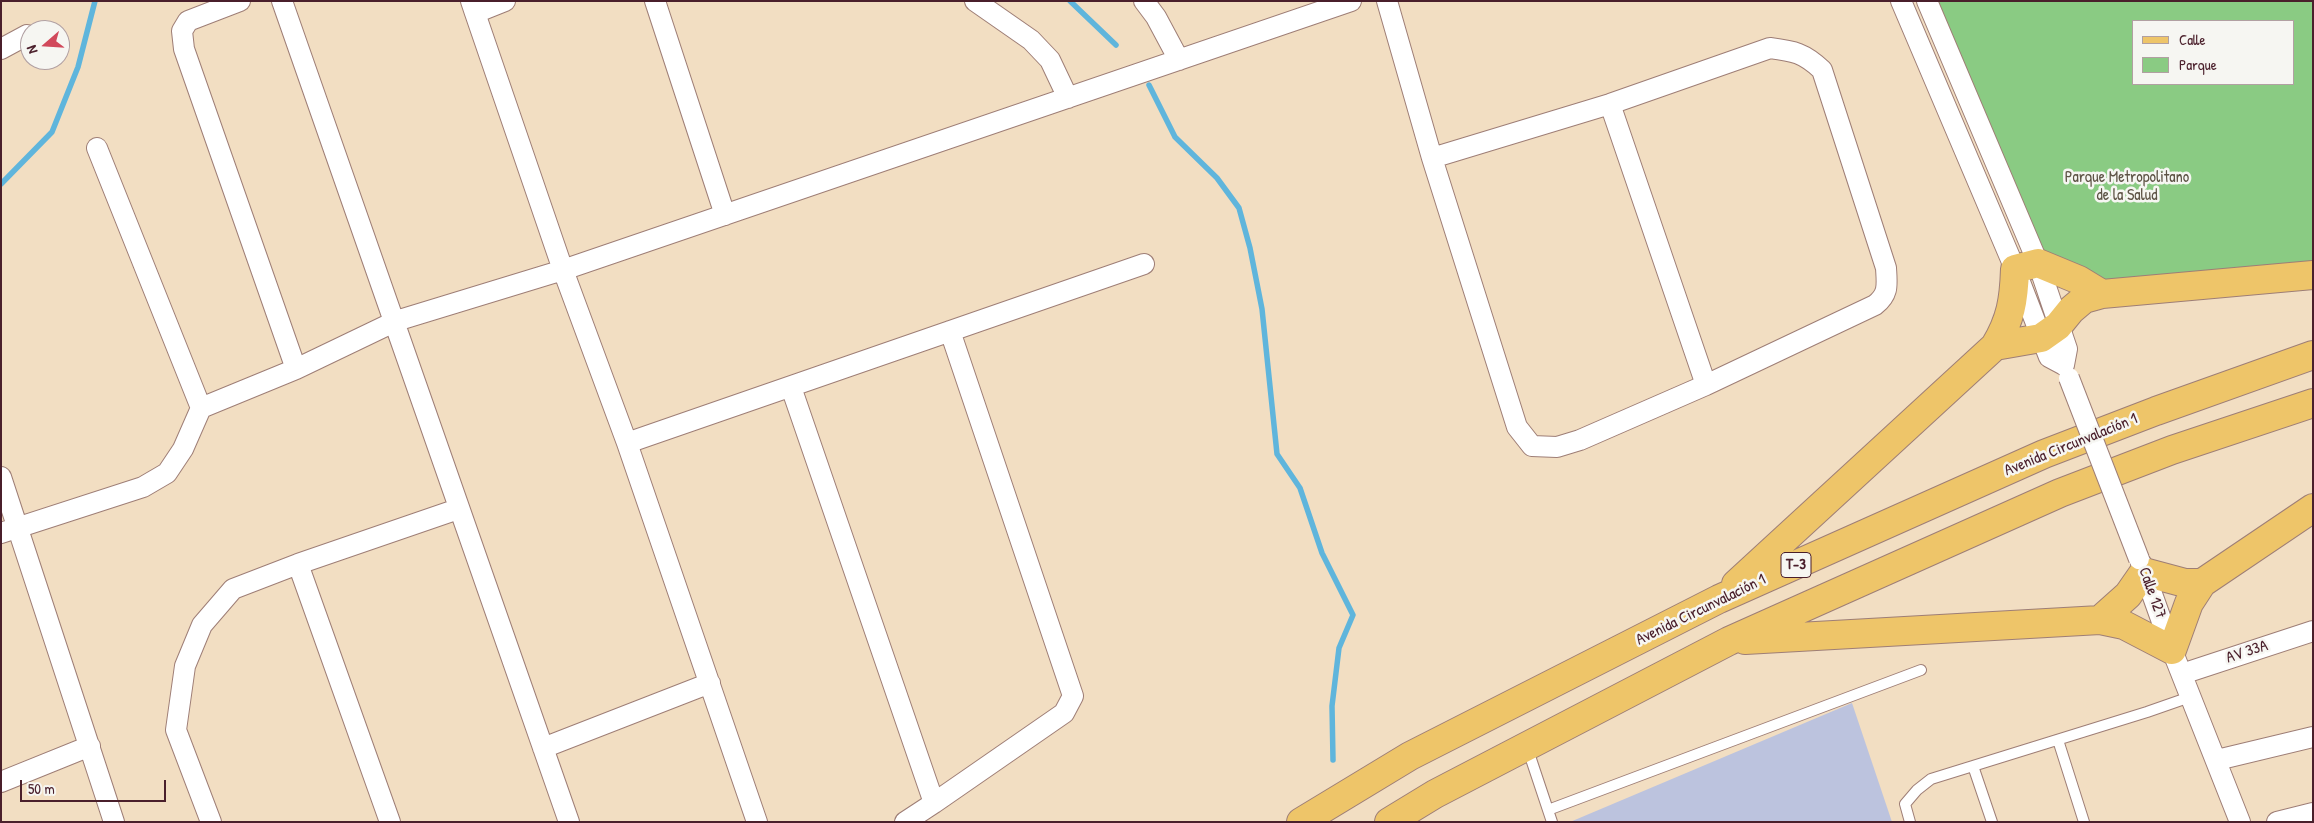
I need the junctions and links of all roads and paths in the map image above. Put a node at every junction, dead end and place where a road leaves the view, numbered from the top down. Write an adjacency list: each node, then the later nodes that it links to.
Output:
1 (240, 1): 30 (street)
2 (282, 1): 25 (street)
3 (506, 1): 11 (street)
4 (655, 1): 19 (street)
5 (975, 1): 15 (street)
6 (1144, 1): 14 (street)
7 (1351, 1): 14 (street)
8 (1387, 1): 18 (street)
9 (1901, 1): 21 (street)
10 (1927, 1): 21 (street)
11 (473, 7): 22 (street)
12 (20, 39): 13 (street)
13 (1, 49)
14 (1179, 60): 15 (street)
15 (1068, 98): 19 (street)
16 (1610, 104): 18 (street); 31 (street); 31 (street)
17 (97, 148): 34 (street)
18 (1432, 158): 31 (street)
19 (725, 215): 22 (street)
20 (1144, 264): 26 (street)
21 (2027, 266): 24 (main road); 27 (street); 28 (main road)
22 (563, 270): 25 (street); 35 (street)
23 (2313, 275): 24 (main road)
24 (2102, 294): 27 (main road)
25 (396, 321): 30 (street); 38 (street)
26 (950, 331): 32 (street); 59 (street)
27 (2050, 332): 28 (main road); 41 (street, Calle 127, bridge)
28 (1995, 346): 43 (main road)
29 (2313, 355): 43 (main road, Avenida Circunvalación 1 / T-3)
30 (296, 369): 34 (street)
31 (1706, 385)
32 (791, 387): 35 (street); 59 (street)
33 (2313, 403): 46 (main road)
34 (201, 408): 39 (street)
35 (627, 443): 49 (street)
36 (1, 477): 39 (street)
37 (2313, 508): 42 (main road)
38 (458, 509): 40 (street); 55 (street)
39 (10, 530): 53 (street)
40 (298, 564): 63 (street); 64 (street)
41 (2142, 565): 42 (main road); 44 (main road); 47 (street, Calle 127)
42 (2202, 583): 47 (main road)
43 (1719, 599): 68 (main road, Avenida Circunvalación 1 / T-3)
44 (2100, 620): 46 (main road); 47 (main road)
45 (2313, 630): 47 (street, AV 33A)
46 (1729, 641): 54 (main road)
47 (2177, 662): 50 (street, Calle 127)
48 (1921, 670): 60 (lane)
49 (710, 683): 55 (street); 66 (street)
50 (2190, 697): 52 (lane); 56 (street, Calle 127)
51 (2313, 737): 56 (street)
52 (2058, 740): 57 (lane); 73 (lane)
53 (90, 746): 58 (street); 62 (street)
54 (1527, 746): 60 (lane); 69 (main road)
55 (543, 748): 65 (street)
56 (2217, 760): 74 (street, Calle 127)
57 (1973, 766): 71 (lane); 72 (lane)
58 (1, 782)
59 (934, 802): 67 (street)
60 (1548, 810): 70 (lane)
61 (2313, 813): 75 (street)
62 (114, 822)
63 (211, 822)
64 (390, 822)
65 (569, 822)
66 (757, 822)
67 (905, 822)
68 (1301, 822)
69 (1389, 822)
70 (1552, 822)
71 (1910, 822)
72 (1992, 822)
73 (2084, 822)
74 (2240, 822)
75 (2277, 822)

